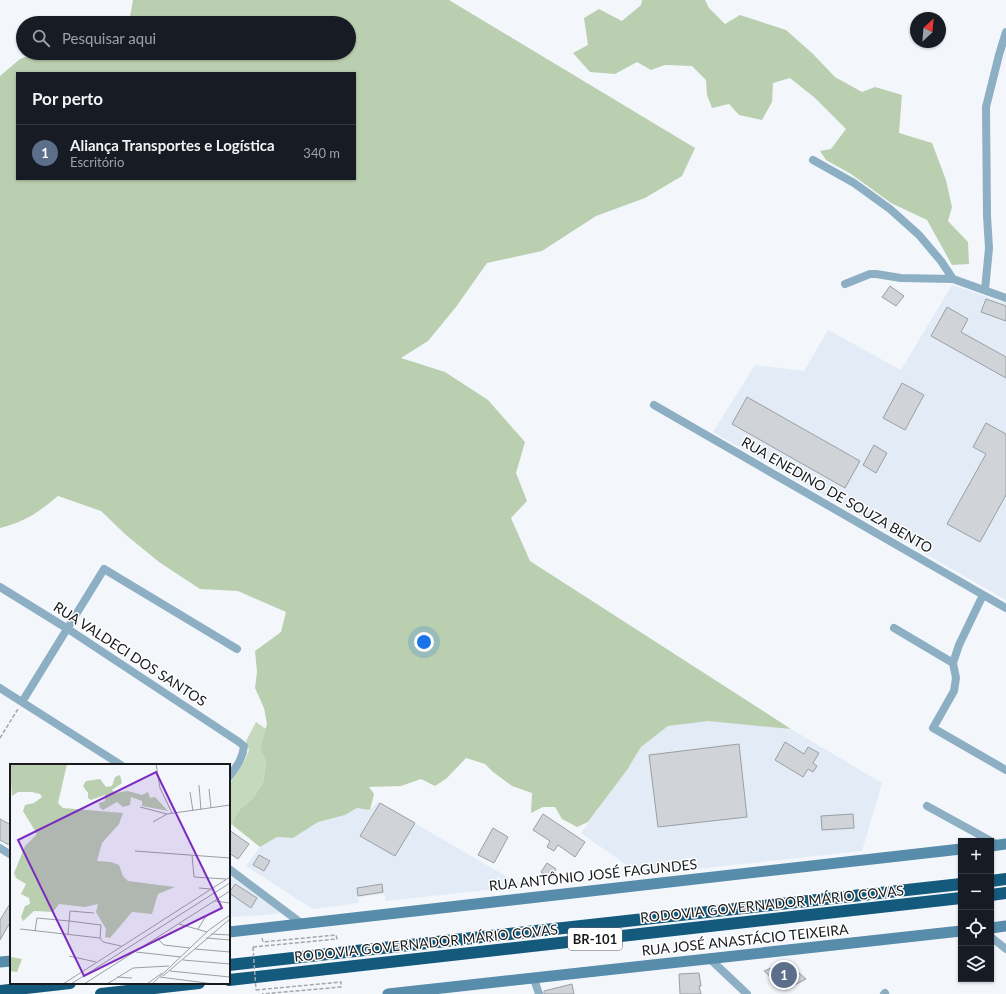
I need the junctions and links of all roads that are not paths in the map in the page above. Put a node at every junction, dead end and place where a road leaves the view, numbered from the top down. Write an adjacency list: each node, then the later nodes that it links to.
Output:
1 (1006, 32): 5 (street)
2 (813, 160): 3 (street)
3 (953, 279): 4 (street); 5 (street)
4 (845, 284)
5 (985, 290): 6 (street)
6 (1006, 298)
7 (654, 405): 9 (street, RUA ENEDINO DE SOUZA BENTO)
8 (0, 587): 12 (street, RUA VALDECI DOS SANTOS)
9 (984, 595): 10 (street, RUA ENEDINO DE SOUZA BENTO); 14 (street)
10 (1006, 608)
11 (894, 628): 14 (street)
12 (68, 629): 13 (street); 16 (street); 19 (street, RUA VALDECI DOS SANTOS)
13 (237, 649)
14 (953, 663): 18 (street)
15 (0, 688): 16 (street)
16 (22, 702): 17 (street)
17 (119, 764)
18 (1006, 770)
19 (230, 776)
20 (927, 806): 21 (street)
21 (998, 845)
22 (0, 848): 24 (street)
23 (958, 849): 32 (main road, RUA ANTÔNIO JOSÉ FAGUNDES)
24 (10, 854)
25 (230, 870): 32 (street)
26 (1006, 879): 27 (highway)
27 (994, 881)
28 (958, 884): 42 (highway, RODOVIA GOVERNADOR MÁRIO COVAS / BR-101)
29 (1006, 893): 30 (highway)
30 (994, 895)
31 (958, 898): 44 (highway, RODOVIA GOVERNADOR MÁRIO COVAS / BR-101)
32 (302, 923): 36 (main road, RUA ANTÔNIO JOSÉ FAGUNDES)
33 (1006, 926): 34 (main road)
34 (994, 928)
35 (958, 931): 39 (main road, RUA JOSÉ ANASTÁCIO TEIXEIRA)
36 (230, 932)
37 (994, 939): 38 (street)
38 (1006, 949)
39 (710, 959): 43 (main road, RUA JOSÉ ANASTÁCIO TEIXEIRA); 51 (street)
40 (10, 961): 41 (main road)
41 (0, 962)
42 (230, 965)
43 (534, 979): 49 (main road, RUA JOSÉ ANASTÁCIO TEIXEIRA); 50 (street)
44 (230, 980)
45 (61, 984): 47 (highway)
46 (190, 984): 48 (highway)
47 (0, 991)
48 (101, 994)
49 (388, 994)
50 (539, 994)
51 (747, 994)

